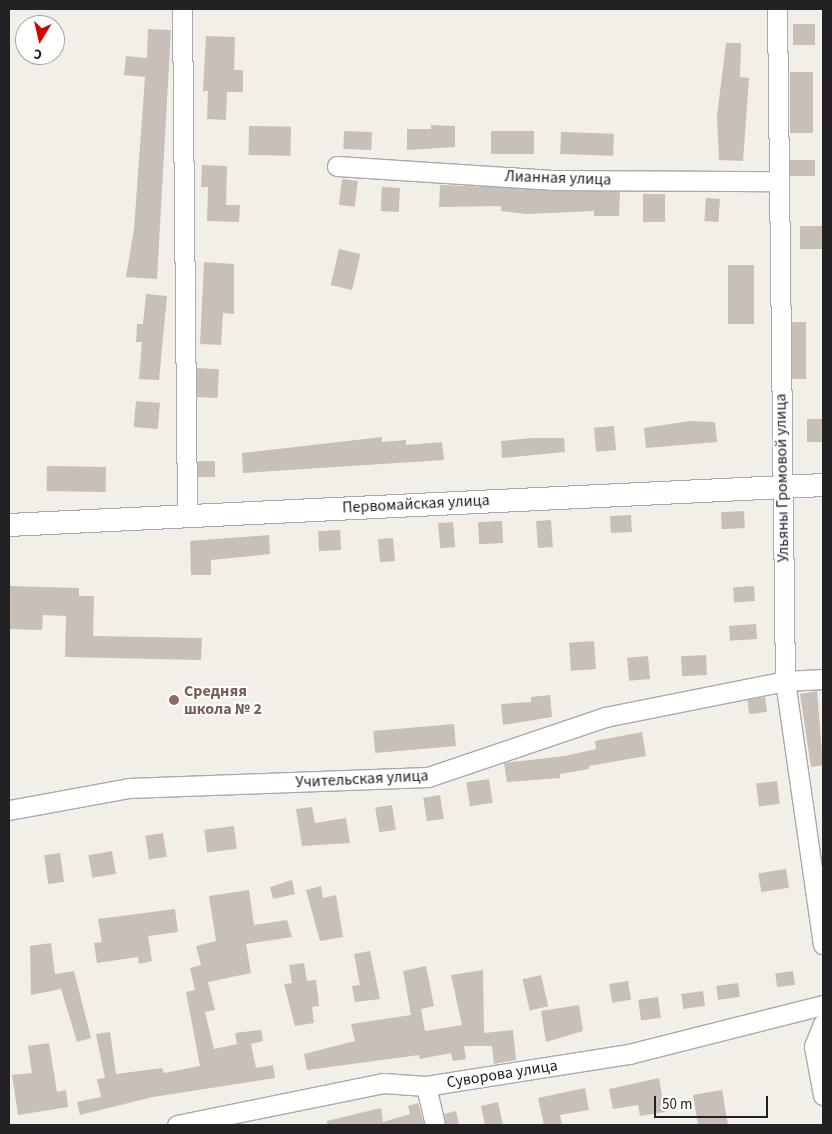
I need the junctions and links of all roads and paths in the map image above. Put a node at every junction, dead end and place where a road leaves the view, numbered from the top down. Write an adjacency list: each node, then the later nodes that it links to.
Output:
1 (182, 9): 7 (street)
2 (778, 9): 4 (street, Ульяны Громовой улица)
3 (337, 166): 4 (street, Лианная улица)
4 (779, 181): 6 (street, Ульяны Громовой улица)
5 (823, 485): 6 (street, Первомайская улица)
6 (782, 487): 7 (street, Первомайская улица); 10 (street, Ульяны Громовой улица)
7 (187, 516): 8 (street, Первомайская улица)
8 (9, 525)
9 (823, 679): 10 (street, Учительская улица)
10 (785, 681): 11 (street, Учительская улица); 12 (street, Ульяны Громовой улица)
11 (9, 810)
12 (823, 944)
13 (823, 1005): 15 (street, Суворова улица)
14 (823, 1024): 16 (street)
15 (426, 1086): 17 (street, Суворова улица); 18 (street)
16 (823, 1095)
17 (178, 1125)
18 (435, 1125)

